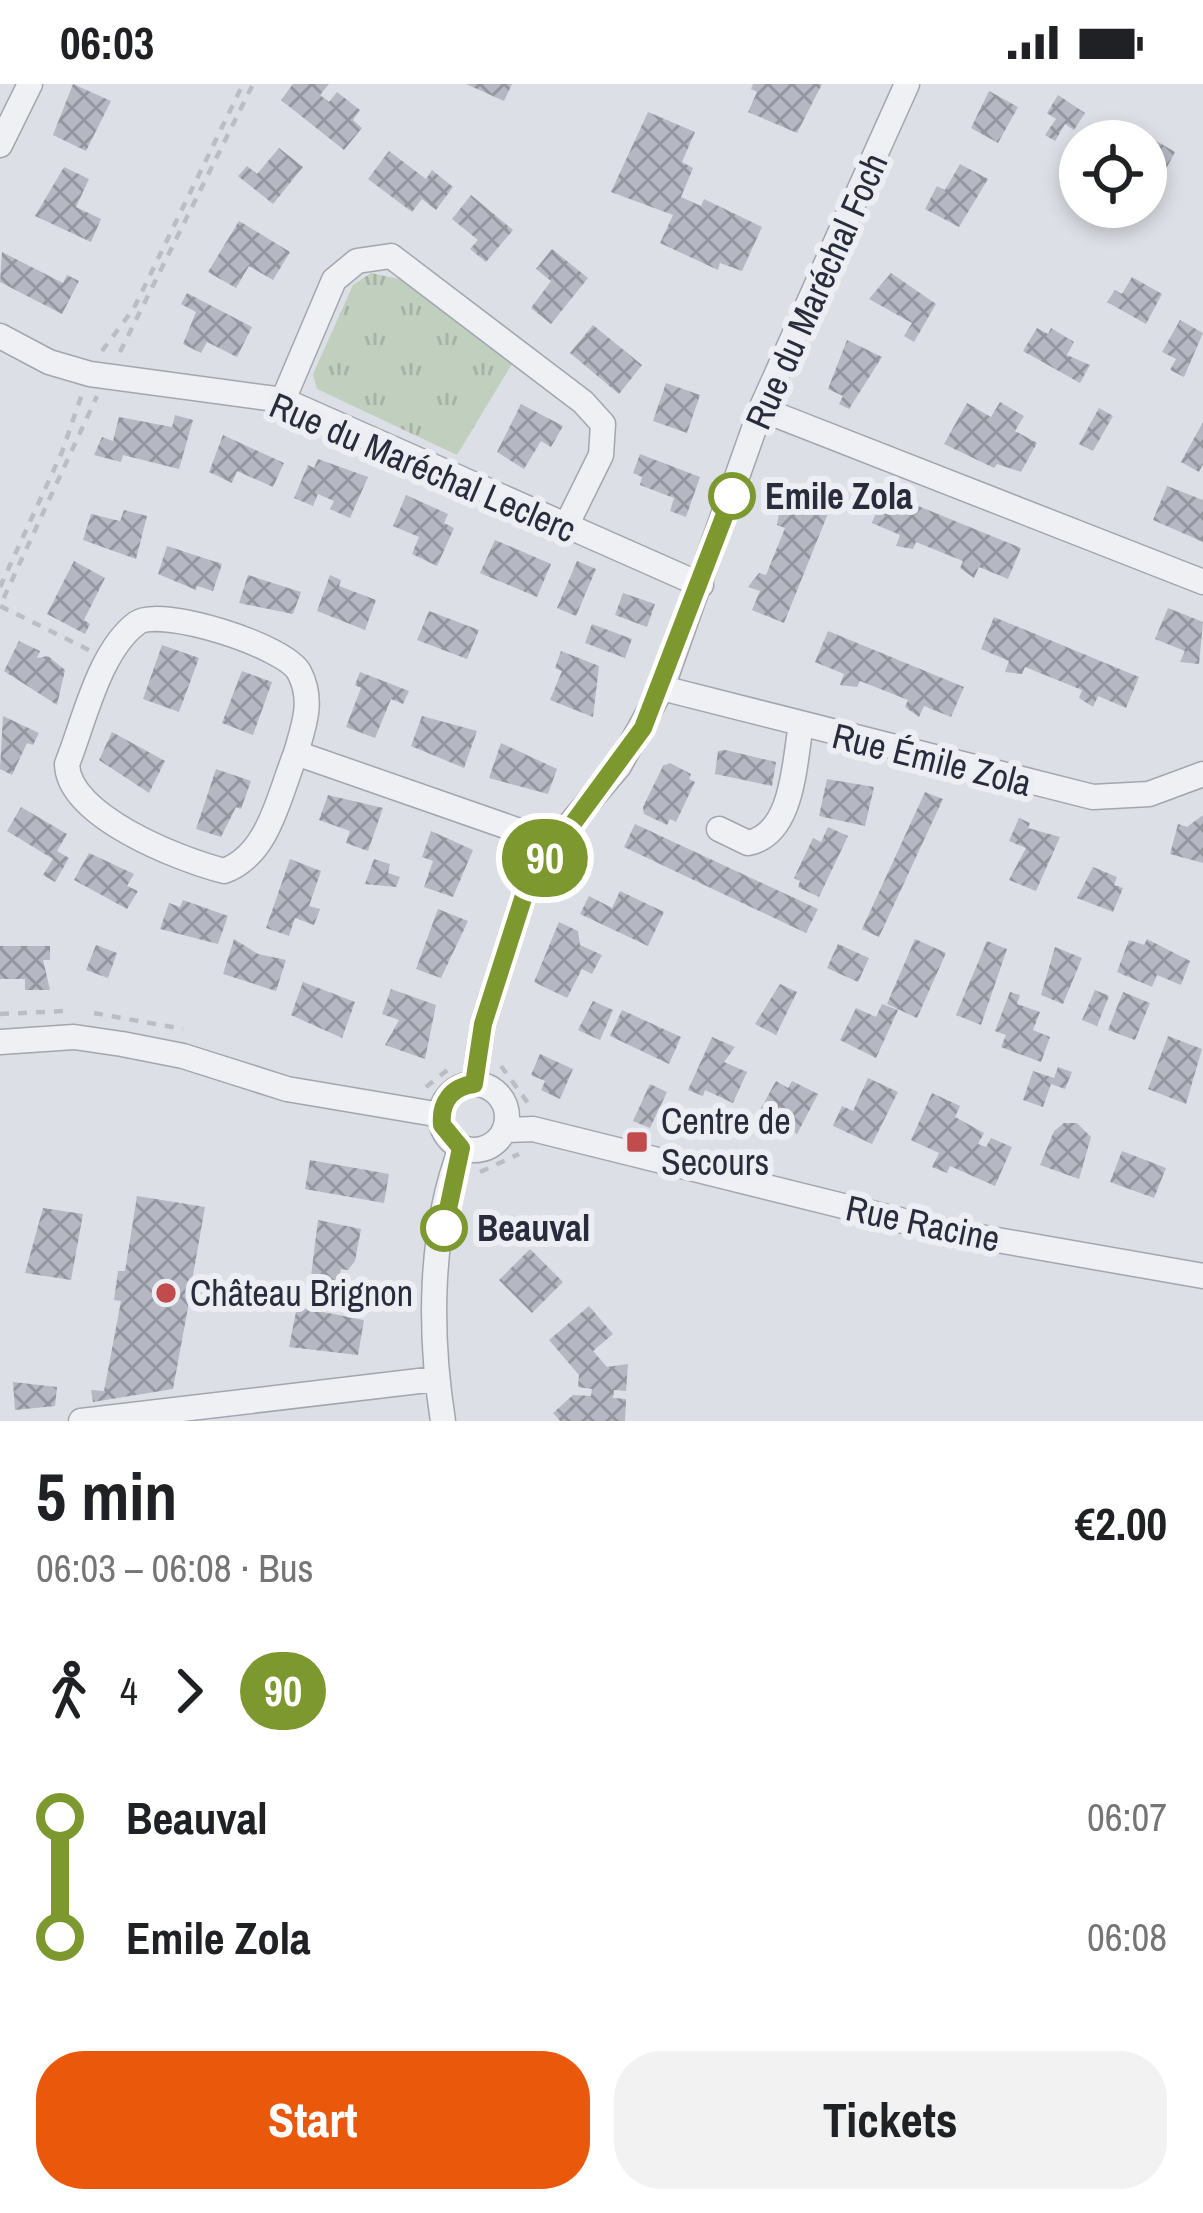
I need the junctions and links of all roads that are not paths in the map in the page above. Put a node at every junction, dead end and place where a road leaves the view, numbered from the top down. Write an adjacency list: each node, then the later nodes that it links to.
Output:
1 (29, 84): 3 (street)
2 (907, 84): 6 (street, Rue du Maréchal Foch)
3 (0, 145)
4 (0, 336): 5 (street, Rue du Maréchal Leclerc)
5 (283, 400): 7 (street, Rue du Maréchal Leclerc); 7 (street)
6 (761, 409): 8 (street); 9 (street, Rue du Maréchal Foch)
7 (566, 526): 9 (street, Rue du Maréchal Leclerc)
8 (1203, 582)
9 (701, 585): 10 (street, Rue du Maréchal Foch)
10 (662, 688): 11 (street, Rue Émile Zola); 15 (street, Rue du Maréchal Foch)
11 (801, 725): 13 (street, Rue Émile Zola); 14 (street)
12 (296, 753): 12 (street); 15 (street)
13 (1203, 774)
14 (718, 829)
15 (554, 843): 17 (street, Rue du Maréchal Foch)
16 (0, 1042): 18 (street)
17 (474, 1084): 18 (street); 19 (street)
18 (441, 1115): 20 (street)
19 (506, 1130): 20 (street); 21 (street, Rue Racine)
20 (461, 1148): 22 (street)
21 (1203, 1276)
22 (436, 1379): 23 (street); 24 (street)
23 (81, 1421)
24 (443, 1421)

